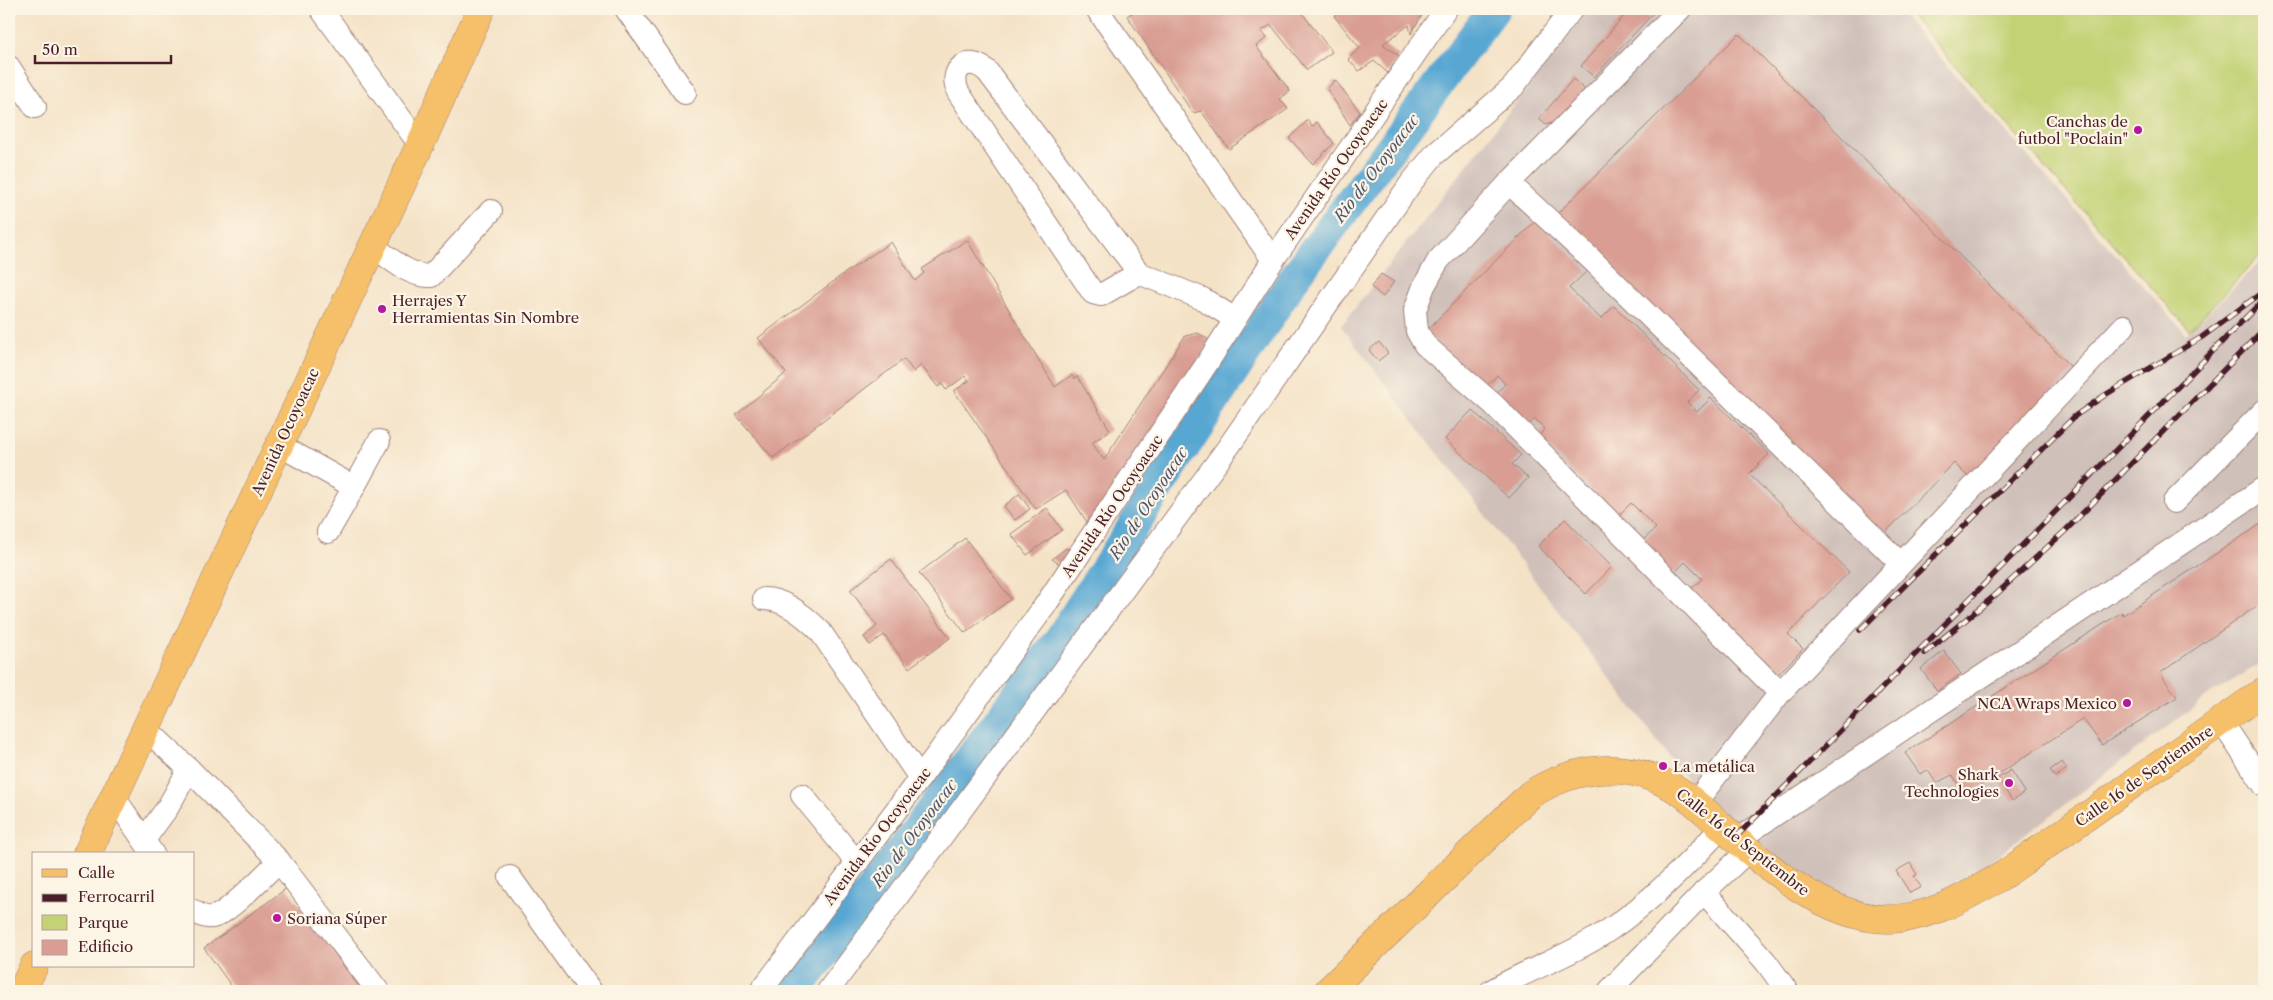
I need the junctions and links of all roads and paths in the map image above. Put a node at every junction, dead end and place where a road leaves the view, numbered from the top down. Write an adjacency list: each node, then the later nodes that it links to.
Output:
1 (321, 9): 11 (street)
2 (481, 9): 11 (main road, Avenida Ocoyoacac)
3 (626, 9): 9 (street)
4 (1097, 9): 15 (street)
5 (1446, 9): 15 (street, Avenida Río Ocoyoacac)
6 (1572, 9): 51 (street)
7 (1680, 9): 12 (street)
8 (9, 67): 10 (street)
9 (685, 93)
10 (35, 107)
11 (420, 145): 14 (main road, Avenida Ocoyoacac)
12 (1509, 183): 26 (street); 29 (street)
13 (491, 211): 14 (street)
14 (373, 246): 21 (main road, Avenida Ocoyoacac)
15 (1273, 260): 17 (street, Avenida Río Ocoyoacac)
16 (1139, 272): 16 (street); 17 (street)
17 (1235, 319): 33 (street, Avenida Río Ocoyoacac)
18 (2124, 326): 26 (street)
19 (2264, 411): 24 (street)
20 (380, 441): 22 (street)
21 (279, 445): 22 (street); 31 (main road, Avenida Ocoyoacac)
22 (354, 487): 25 (street)
23 (2264, 488): 38 (street)
24 (2174, 502)
25 (328, 532)
26 (1900, 563): 29 (street)
27 (764, 599): 33 (street)
28 (2264, 691): 30 (main road, Calle 16 de Septiembre)
29 (1780, 693): 37 (street)
30 (2221, 721): 34 (street); 38 (main road, Calle 16 de Septiembre)
31 (145, 728): 32 (street); 36 (main road, Avenida Ocoyoacac)
32 (189, 769): 39 (street); 41 (street)
33 (920, 778): 42 (street, Avenida Río Ocoyoacac)
34 (2264, 785)
35 (802, 795): 42 (street)
36 (114, 797): 39 (street); 40 (main road, Avenida Ocoyoacac)
37 (1695, 803): 38 (main road, Calle 16 de Septiembre); 52 (main road, Calle 16 de Septiembre)
38 (1736, 839): 44 (street); 53 (street)
39 (149, 847)
40 (88, 852)
41 (279, 861): 45 (street); 48 (street)
42 (857, 863): 50 (street, Avenida Río Ocoyoacac)
43 (510, 877): 49 (street)
44 (1704, 892): 54 (street); 55 (street)
45 (195, 911)
46 (33, 968): 47 (main road)
47 (22, 991)
48 (378, 991)
49 (591, 991)
50 (761, 991)
51 (828, 991)
52 (1328, 991)
53 (1491, 991)
54 (1609, 991)
55 (1787, 991)

